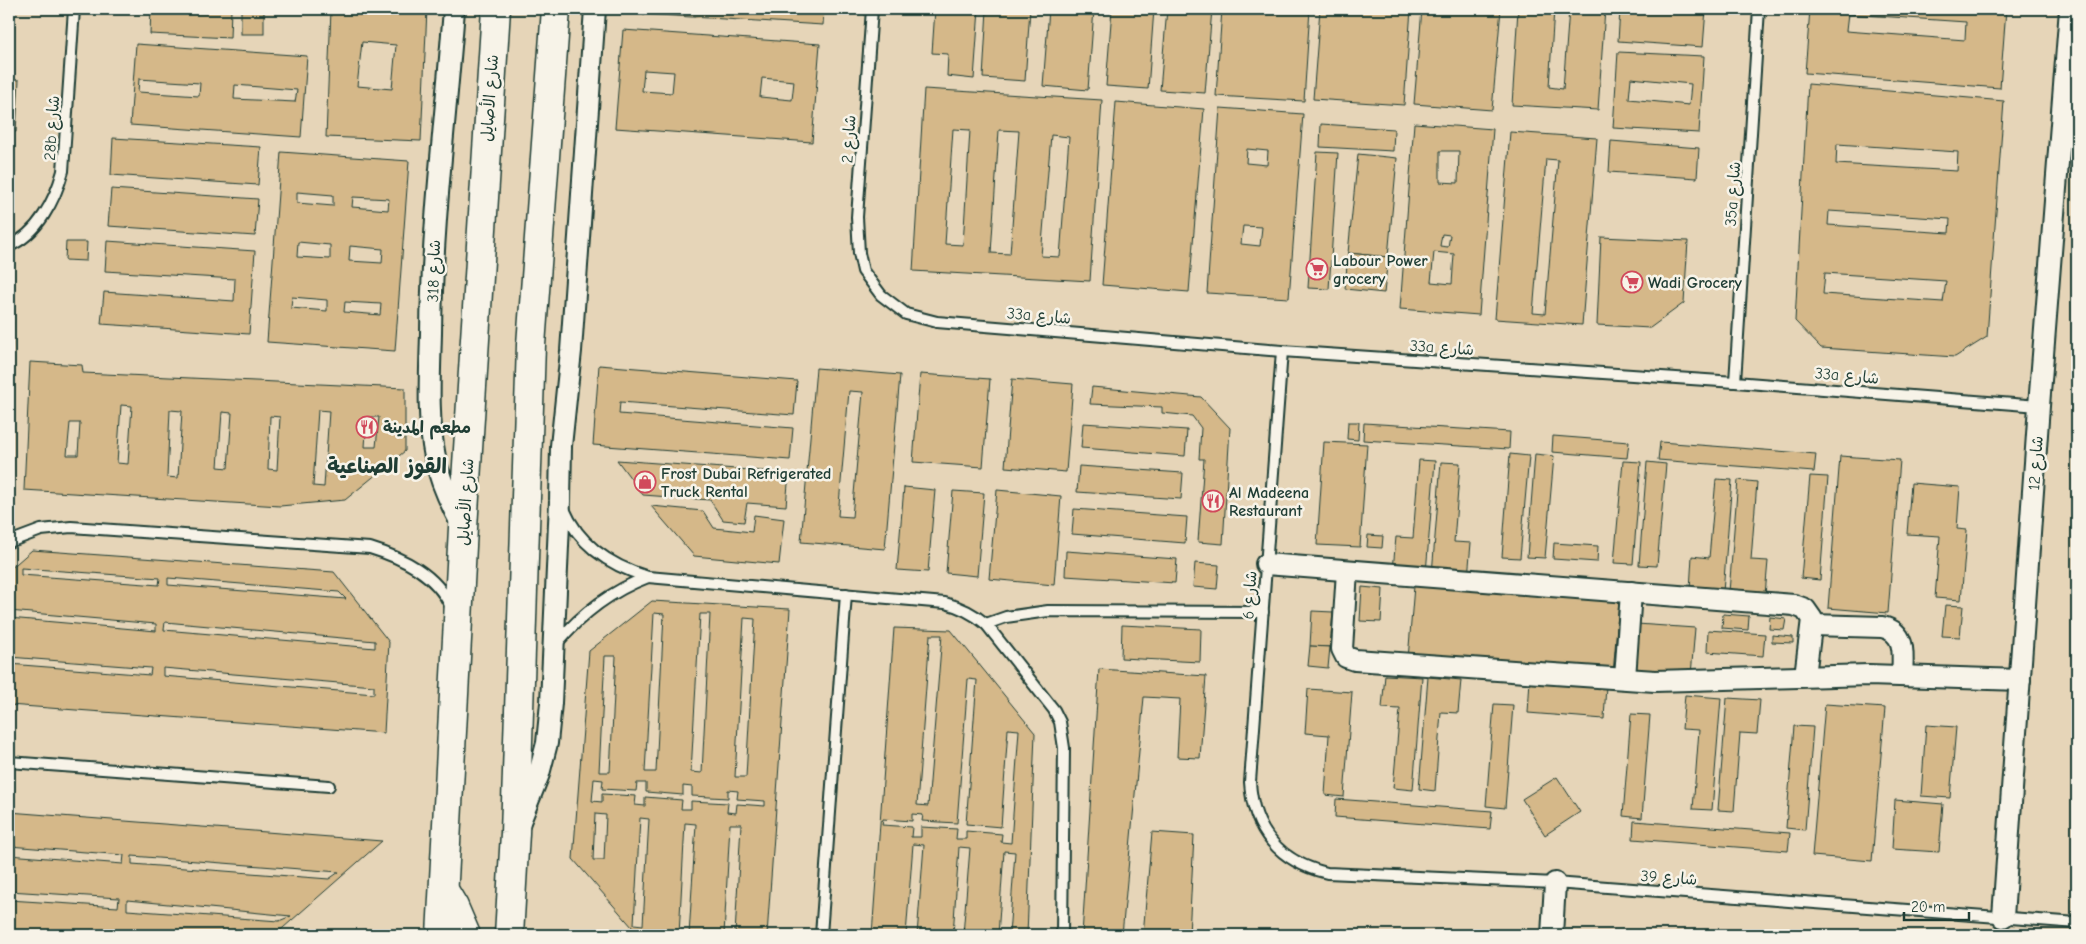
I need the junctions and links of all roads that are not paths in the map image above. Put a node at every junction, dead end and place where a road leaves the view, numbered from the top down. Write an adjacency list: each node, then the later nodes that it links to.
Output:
1 (74, 9): 9 (lane, 28b شارع)
2 (454, 9): 15 (street, شارع 318)
3 (496, 9): 15 (main road, شارع الأصايل)
4 (556, 9): 33 (main road)
5 (595, 9): 14 (street)
6 (872, 9): 10 (lane, شارع 2)
7 (1759, 9): 12 (lane, 35a شارع)
8 (2070, 9): 13 (street, شارع 12)
9 (9, 246)
10 (863, 271): 11 (lane, 33a شارع)
11 (1282, 351): 12 (lane, 33a شارع); 17 (lane, شارع 6)
12 (1735, 382): 13 (lane, 33a شارع)
13 (2039, 406): 30 (street, شارع 12)
14 (560, 502): 19 (lane); 26 (street)
15 (463, 528): 23 (main road, شارع الأصايل)
16 (9, 542): 23 (lane)
17 (1266, 564): 18 (street); 22 (lane, شارع 6)
18 (1347, 571): 20 (street); 29 (street)
19 (648, 577): 21 (lane); 26 (lane)
20 (1631, 592): 25 (street); 29 (street)
21 (846, 594): 24 (lane); 42 (lane)
22 (1263, 612): 24 (lane); 34 (lane, شارع 6)
23 (459, 624): 36 (main road, شارع الأصايل)
24 (986, 624): 43 (lane)
25 (1812, 625): 27 (street); 28 (street)
26 (555, 644): 33 (street)
27 (1805, 676): 28 (street); 29 (street)
28 (1902, 676): 30 (street)
29 (1625, 678)
30 (2020, 680): 37 (street, شارع 12)
31 (9, 762): 32 (lane)
32 (329, 786)
33 (515, 833): 40 (main road)
34 (1269, 838): 35 (lane, شارع 39)
35 (1555, 883): 37 (lane, شارع 39); 44 (street)
36 (445, 892): 39 (main road, شارع الأصايل); 41 (main road)
37 (2003, 917): 38 (lane, شارع 39)
38 (2077, 923)
39 (439, 930)
40 (511, 930)
41 (466, 935)
42 (821, 935)
43 (1062, 935)
44 (1552, 935)

